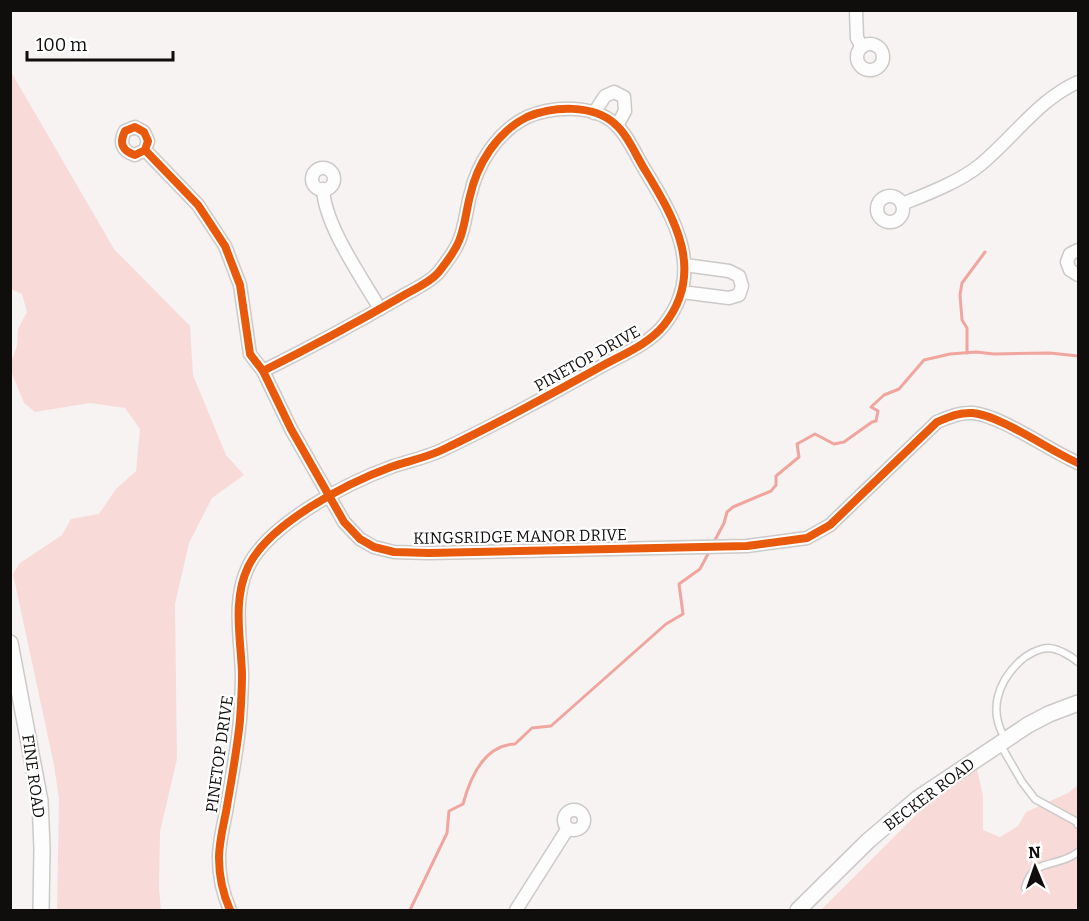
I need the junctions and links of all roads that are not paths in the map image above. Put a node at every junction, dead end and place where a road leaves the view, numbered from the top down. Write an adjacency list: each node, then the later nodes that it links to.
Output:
1 (856, 10): 2 (street)
2 (862, 47)
3 (1078, 82): 8 (street)
4 (594, 113): 5 (street, PINETOP DRIVE); 5 (street); 13 (street, PINETOP DRIVE)
5 (617, 126): 10 (street, PINETOP DRIVE)
6 (145, 150): 14 (street, KINGSRIDGE MANOR DRIVE)
7 (323, 189): 13 (street)
8 (902, 204)
9 (1078, 250): 11 (street)
10 (685, 265): 12 (street, PINETOP DRIVE); 12 (street)
11 (1078, 275)
12 (682, 292): 16 (street, PINETOP DRIVE)
13 (380, 309): 14 (street, PINETOP DRIVE)
14 (263, 371): 16 (street, KINGSRIDGE MANOR DRIVE)
15 (1078, 463): 16 (street, KINGSRIDGE MANOR DRIVE)
16 (329, 497): 26 (street, PINETOP DRIVE)
17 (10, 643): 25 (street, FINE ROAD)
18 (1078, 662): 20 (lane)
19 (1078, 703): 20 (street, BECKER ROAD)
20 (1002, 741): 21 (lane); 28 (street, BECKER ROAD)
21 (1078, 825)
22 (568, 828): 27 (street)
23 (1078, 852): 24 (lane)
24 (1025, 888)
25 (41, 910)
26 (230, 910)
27 (516, 910)
28 (798, 910)

